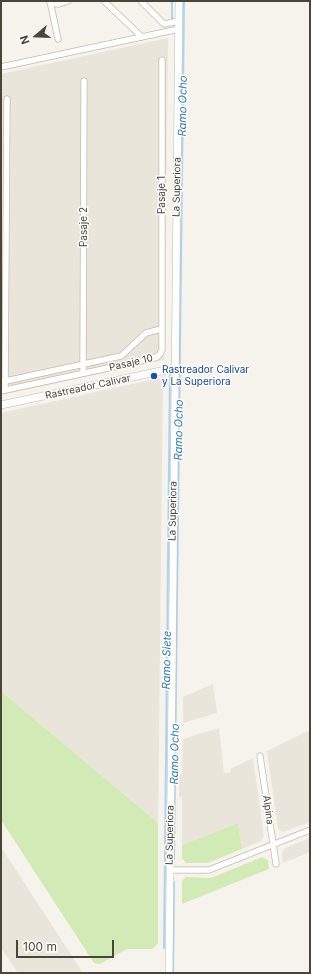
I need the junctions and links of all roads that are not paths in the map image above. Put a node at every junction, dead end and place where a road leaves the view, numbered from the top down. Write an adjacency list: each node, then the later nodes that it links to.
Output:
1 (68, 1): 6 (street)
2 (104, 1): 7 (street)
3 (115, 1): 7 (street)
4 (141, 1): 8 (street)
5 (179, 1): 8 (street, La Superiora)
6 (50, 2): 11 (street)
7 (110, 6): 10 (street)
8 (179, 20): 9 (street, La Superiora)
9 (179, 29): 10 (street); 18 (street, La Superiora)
10 (142, 37): 13 (street)
11 (58, 40)
12 (162, 60): 16 (street, Pasaje 1)
13 (1, 67)
14 (84, 81): 17 (street, Pasaje 2)
15 (7, 99): 20 (street)
16 (161, 329): 17 (street, Pasaje 10); 19 (street, Pasaje 10)
17 (83, 365): 19 (street, Pasaje 2); 20 (street, Pasaje 10)
18 (175, 368): 22 (street, Rastreador Calivar); 27 (street, La Superiora)
19 (83, 373): 21 (street, Pasaje 10)
20 (3, 381): 21 (street)
21 (3, 391)
22 (1, 405)
23 (260, 756): 25 (street, Alpina)
24 (310, 830): 25 (street)
25 (273, 845): 26 (street, Alpina); 27 (street)
26 (276, 864)
27 (170, 870): 28 (street, La Superiora)
28 (168, 973)

